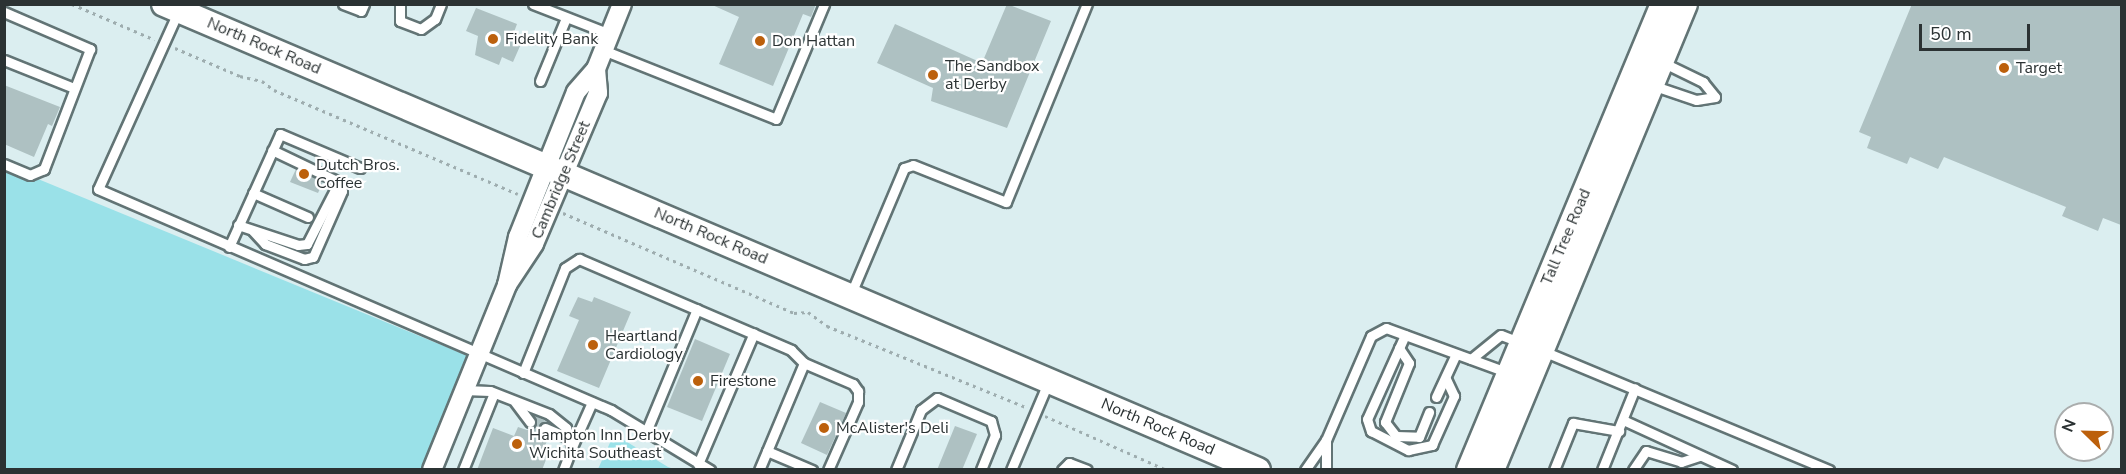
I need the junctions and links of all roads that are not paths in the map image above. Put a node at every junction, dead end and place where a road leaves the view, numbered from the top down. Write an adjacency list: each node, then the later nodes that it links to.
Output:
1 (343, 4): 12 (lane)
2 (400, 4): 3 (lane)
3 (441, 4)
4 (533, 4): 14 (lane)
5 (559, 4): 14 (lane)
6 (622, 4): 15 (street, Cambridge Street)
7 (824, 4): 15 (lane)
8 (1087, 4): 32 (lane)
9 (1663, 4): 18 (main road, Tall Tree Road)
10 (1685, 4): 17 (main road, Tall Tree Road)
11 (175, 7): 25 (main road, North Rock Road); 31 (lane)
12 (362, 8)
13 (4, 12): 21 (lane)
14 (562, 17): 15 (lane); 19 (lane)
15 (606, 42): 25 (street, Cambridge Street)
16 (4, 60): 21 (lane)
17 (1662, 62): 18 (lane); 20 (main road, Tall Tree Road); 20 (lane)
18 (1638, 65): 20 (lane); 36 (main road, Tall Tree Road)
19 (540, 81)
20 (1652, 85): 36 (main road, Tall Tree Road)
21 (74, 88): 23 (lane)
22 (272, 150): 24 (lane); 26 (lane); 27 (lane)
23 (4, 164)
24 (360, 168)
25 (556, 170): 32 (main road, North Rock Road); 38 (street, Cambridge Street)
26 (339, 182): 30 (lane); 30 (lane)
27 (254, 193): 28 (lane); 29 (lane)
28 (308, 217)
29 (238, 225): 30 (lane); 31 (lane)
30 (253, 231)
31 (229, 247): 38 (lane)
32 (850, 296): 45 (main road, North Rock Road)
33 (697, 309): 34 (lane); 42 (lane); 57 (lane)
34 (754, 333): 41 (lane); 63 (lane)
35 (1405, 334): 37 (lane); 39 (lane); 58 (lane)
36 (1532, 347): 40 (lane); 43 (main road, Tall Tree Road); 46 (lane); 80 (main road, Tall Tree Road)
37 (1399, 348): 44 (lane); 52 (lane)
38 (479, 354): 42 (lane); 47 (street, Cambridge Street)
39 (1456, 354): 40 (lane); 44 (lane)
40 (1471, 359): 43 (lane)
41 (804, 363): 60 (lane); 72 (lane)
42 (523, 373): 51 (lane)
43 (1509, 373): 79 (main road, Tall Tree Road)
44 (1446, 379): 49 (lane)
45 (1049, 381): 64 (main road, North Rock Road); 65 (lane)
46 (1635, 388): 53 (lane); 62 (lane)
47 (464, 390): 48 (lane); 66 (street, Cambridge Street)
48 (494, 393): 50 (lane); 67 (lane)
49 (1436, 397)
50 (514, 401): 54 (lane); 59 (lane)
51 (592, 402): 57 (lane); 59 (lane)
52 (1429, 412)
53 (1623, 420): 56 (lane); 61 (lane)
54 (530, 422)
55 (545, 428): 59 (lane)
56 (1619, 431): 81 (lane); 82 (lane)
57 (646, 432): 63 (lane)
58 (1326, 440): 77 (lane); 78 (lane)
59 (570, 443): 68 (lane)
60 (767, 451): 70 (lane); 71 (lane)
61 (1700, 456): 83 (lane); 84 (lane)
62 (1804, 459): 85 (lane); 86 (lane)
63 (698, 464): 69 (lane)
64 (1245, 467)
65 (1011, 469)
66 (432, 470)
67 (463, 470)
68 (563, 470)
69 (710, 470)
70 (759, 470)
71 (812, 470)
72 (828, 470)
73 (896, 470): 74 (lane)
74 (981, 470)
75 (1062, 470): 76 (lane)
76 (1087, 470)
77 (1305, 470)
78 (1326, 470)
79 (1469, 470)
80 (1492, 470)
81 (1554, 470)
82 (1602, 470)
83 (1633, 470)
84 (1732, 470)
85 (1799, 470)
86 (1829, 470)

